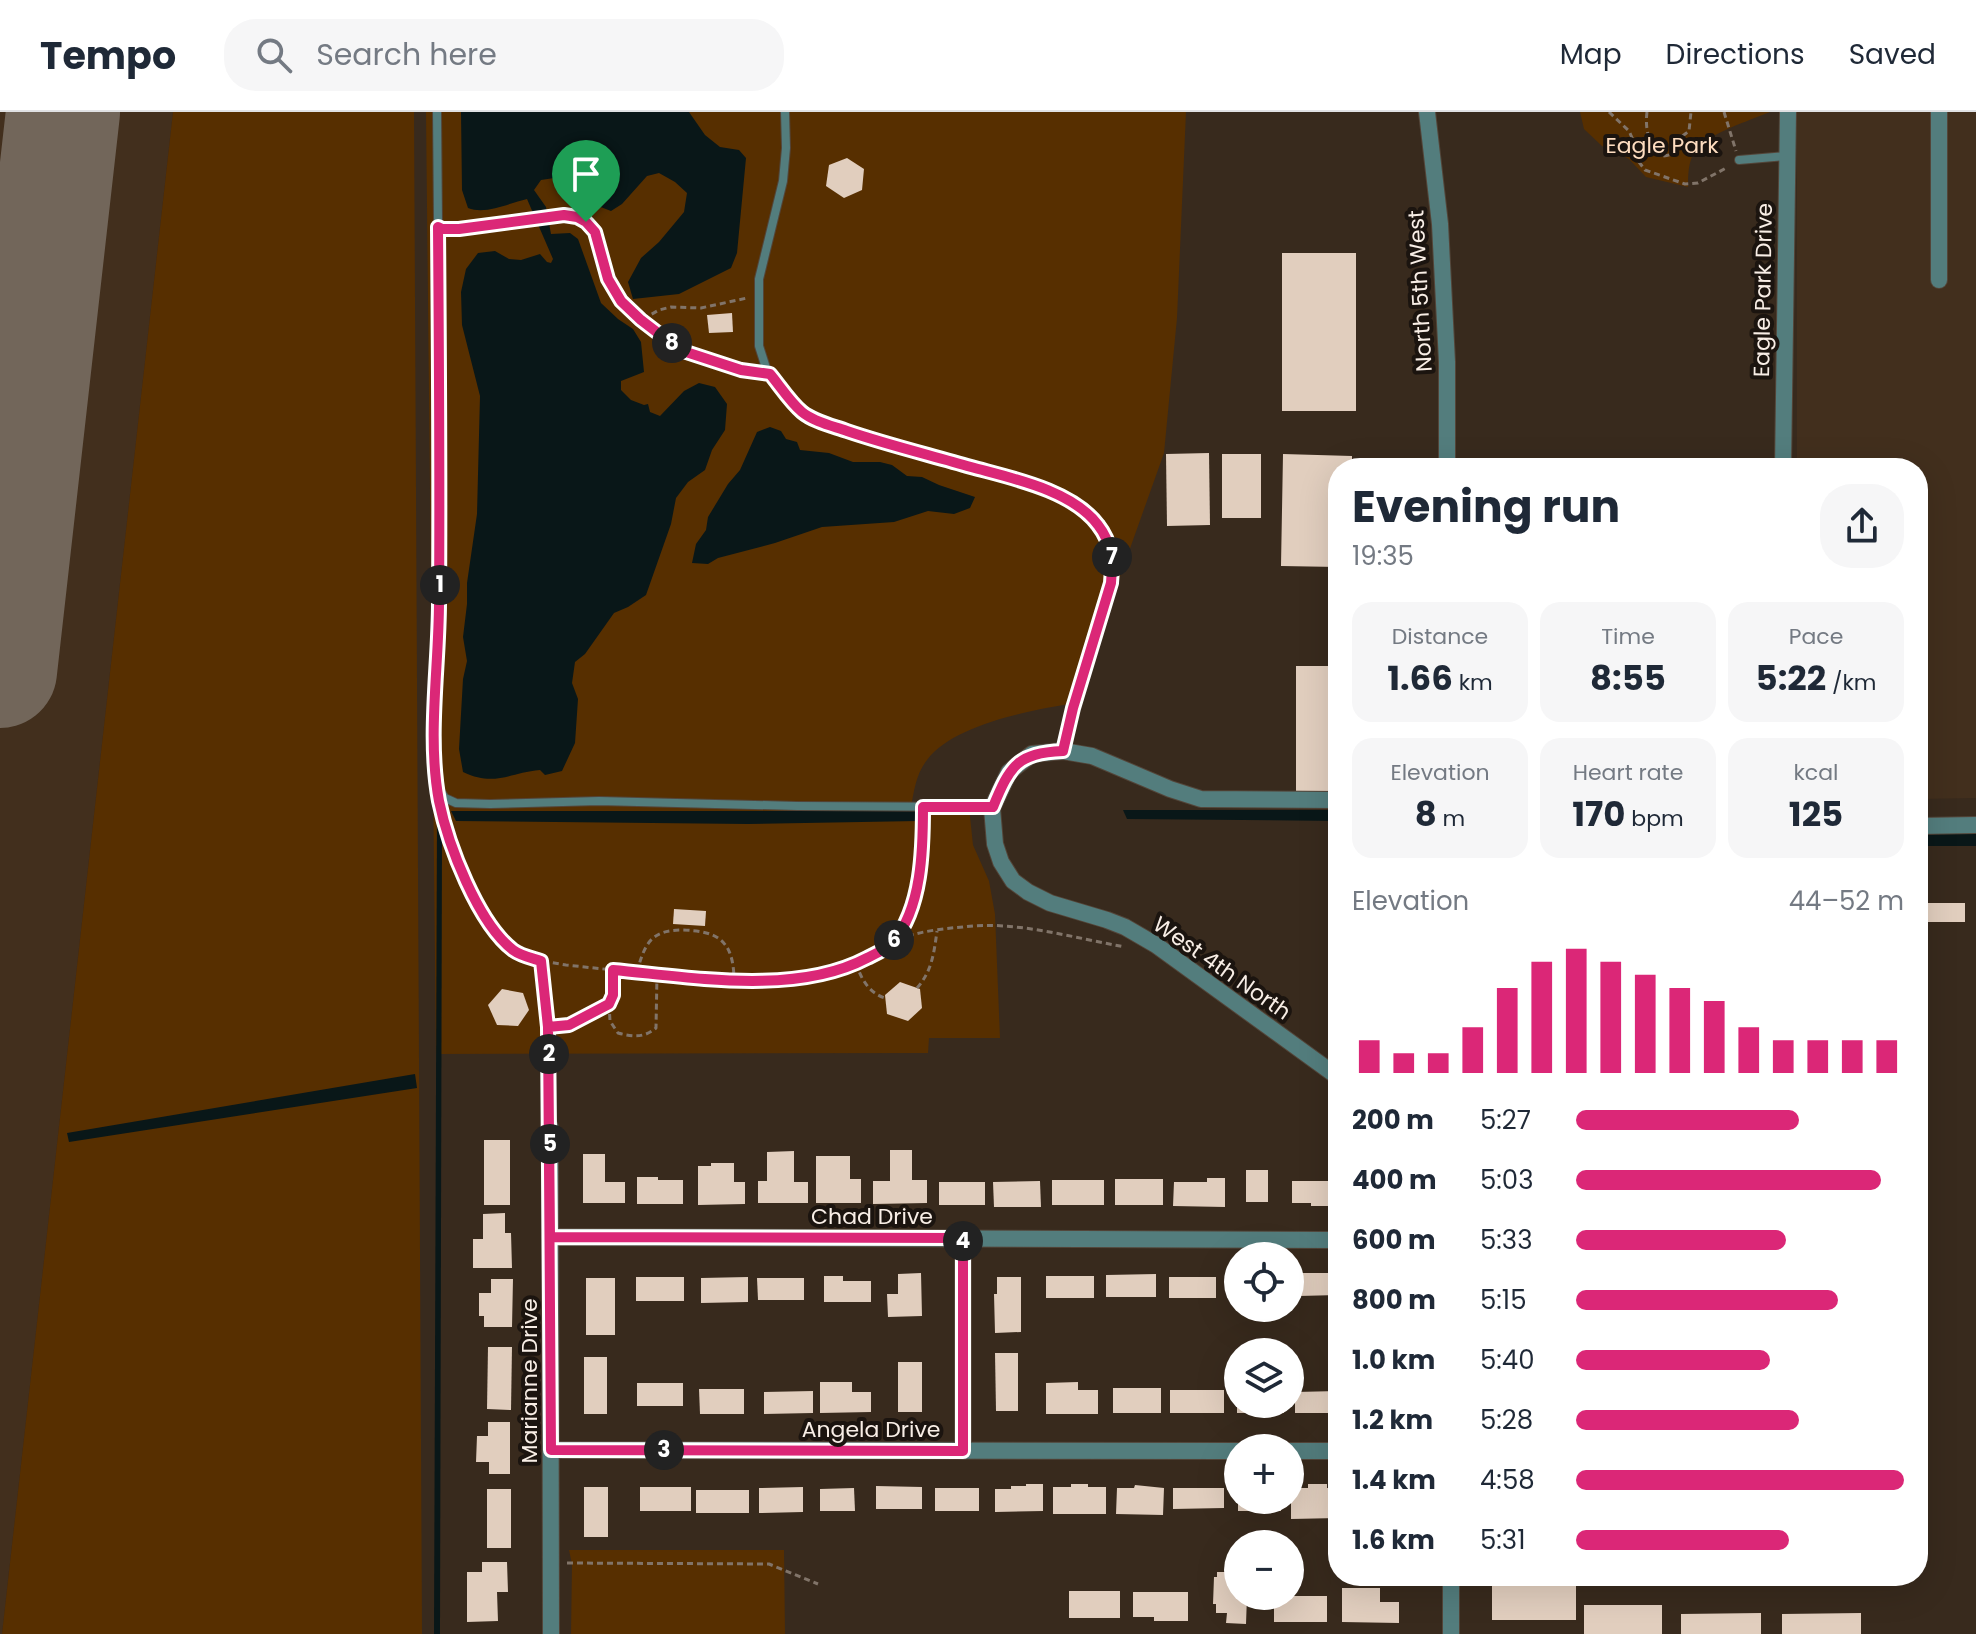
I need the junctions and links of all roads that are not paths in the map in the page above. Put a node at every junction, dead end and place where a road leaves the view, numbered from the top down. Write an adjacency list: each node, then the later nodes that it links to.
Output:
1 (437, 112): 13 (lane)
2 (785, 112): 11 (lane)
3 (1427, 112): 9 (street, North 5th West)
4 (1788, 112): 6 (street, Eagle Park Drive)
5 (1939, 112): 8 (street)
6 (1788, 156): 7 (lane); 10 (street, Eagle Park Drive)
7 (1739, 160)
8 (1939, 280)
9 (1447, 458)
10 (1783, 458)
11 (1063, 751): 12 (street, West 4th North); 13 (street, West 4th North)
12 (1328, 800)
13 (993, 807): 16 (street, West 4th North)
14 (1976, 825): 15 (street)
15 (1928, 826)
16 (1328, 1070)
17 (550, 1127): 18 (street, Marianne Drive)
18 (550, 1237): 19 (street, Chad Drive); 21 (street, Marianne Drive)
19 (963, 1238): 20 (street, Chad Drive); 22 (street)
20 (1328, 1240)
21 (551, 1450): 22 (street, Angela Drive); 27 (street, Marianne Drive)
22 (963, 1451): 23 (street, Angela Drive)
23 (1224, 1451)
24 (1304, 1451): 25 (street)
25 (1328, 1451)
26 (1451, 1586): 28 (street)
27 (551, 1634)
28 (1451, 1634)

